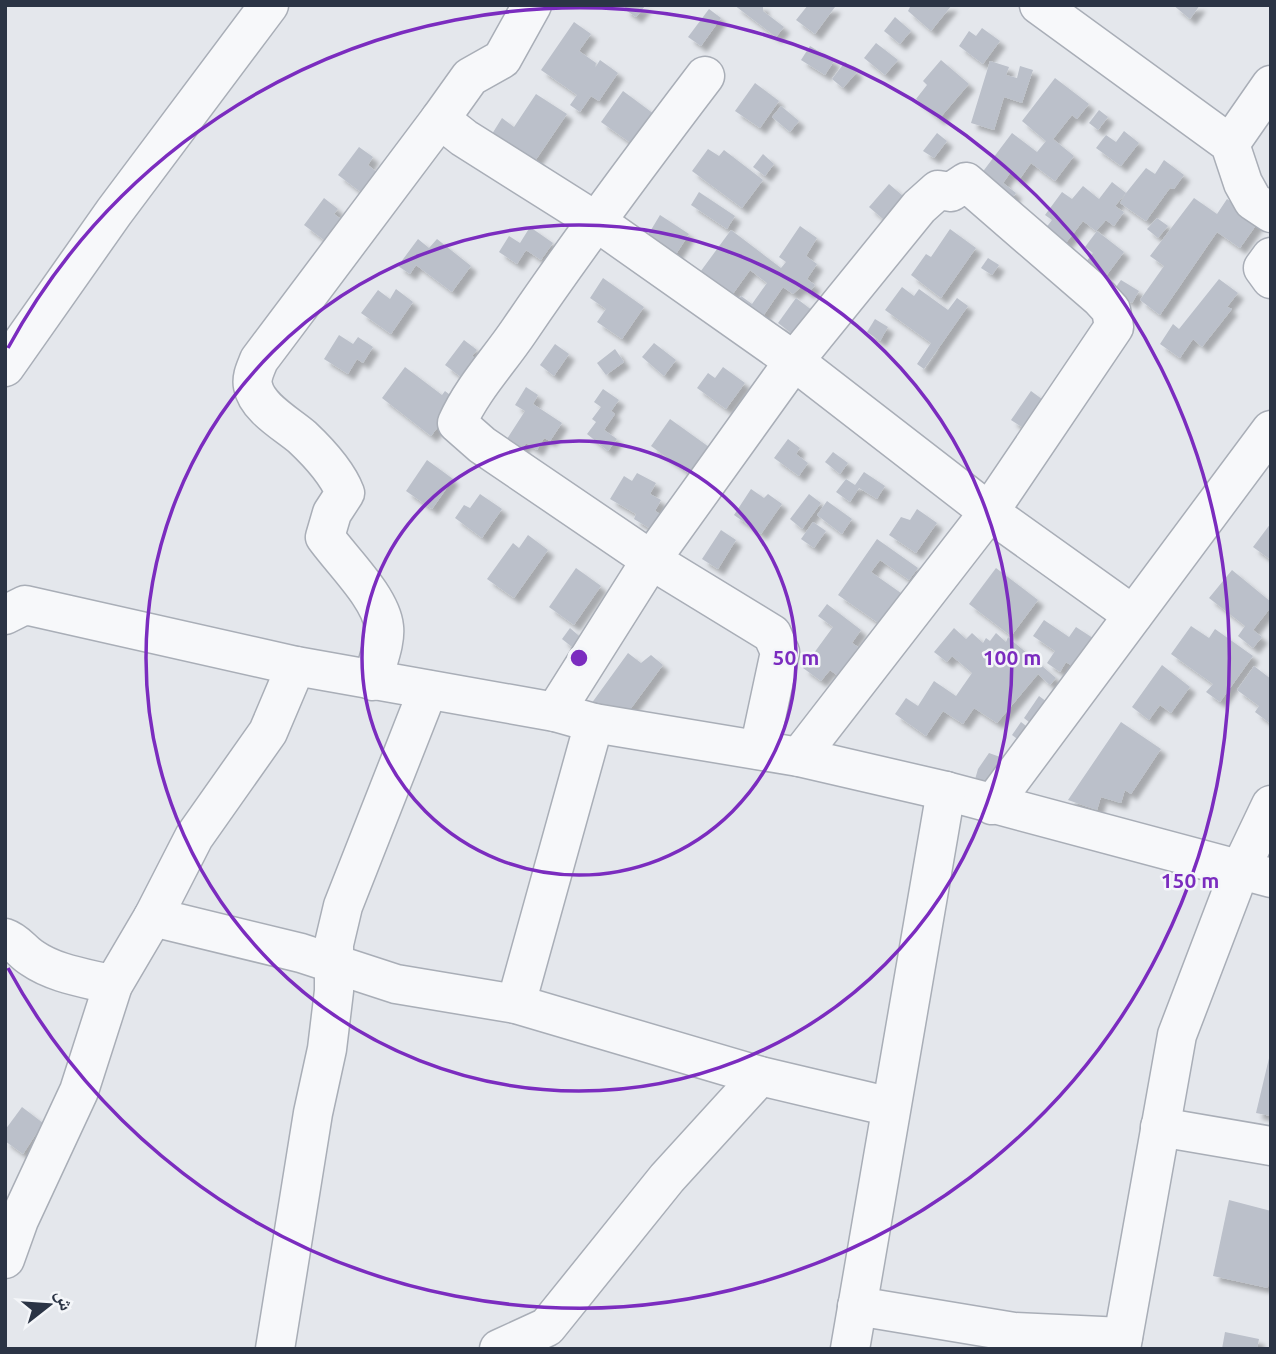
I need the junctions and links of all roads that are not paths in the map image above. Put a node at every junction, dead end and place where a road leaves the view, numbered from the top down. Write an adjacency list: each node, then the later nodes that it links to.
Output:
1 (532, 5): 6 (street)
2 (1039, 5): 7 (street)
3 (260, 8): 14 (street)
4 (705, 76): 9 (street)
5 (1271, 85): 7 (street)
6 (440, 119): 9 (street); 22 (street)
7 (1230, 144): 8 (street)
8 (1271, 213)
9 (594, 220): 15 (street); 18 (street)
10 (1271, 242): 11 (street)
11 (1271, 247)
12 (1271, 257): 13 (street)
13 (1271, 279)
14 (10, 349)
15 (794, 361): 17 (street); 17 (street); 18 (street)
16 (1271, 430): 20 (street)
17 (989, 512): 20 (street); 27 (street)
18 (652, 560): 24 (street); 26 (street)
19 (5, 615): 21 (street)
20 (1133, 615): 29 (street)
21 (296, 666): 22 (street); 32 (street)
22 (373, 681): 23 (street)
23 (428, 690): 24 (street); 34 (street)
24 (555, 712): 25 (street)
25 (594, 723): 26 (street); 36 (street)
26 (759, 750): 27 (street)
27 (799, 757): 28 (street)
28 (946, 791): 29 (street); 38 (street)
29 (992, 805): 31 (street)
30 (1271, 805): 31 (street)
31 (1255, 874): 39 (street)
32 (153, 917): 34 (street); 35 (street)
33 (5, 938): 35 (street)
34 (334, 965): 36 (street); 44 (street)
35 (113, 985): 41 (street)
36 (516, 1004): 37 (street)
37 (760, 1076): 38 (street); 45 (street)
38 (891, 1107): 42 (street)
39 (1160, 1127): 40 (street); 43 (street)
40 (1271, 1146)
41 (5, 1259)
42 (857, 1306): 43 (street); 46 (street)
43 (1122, 1343)
44 (275, 1349)
45 (499, 1349)
46 (849, 1349)

